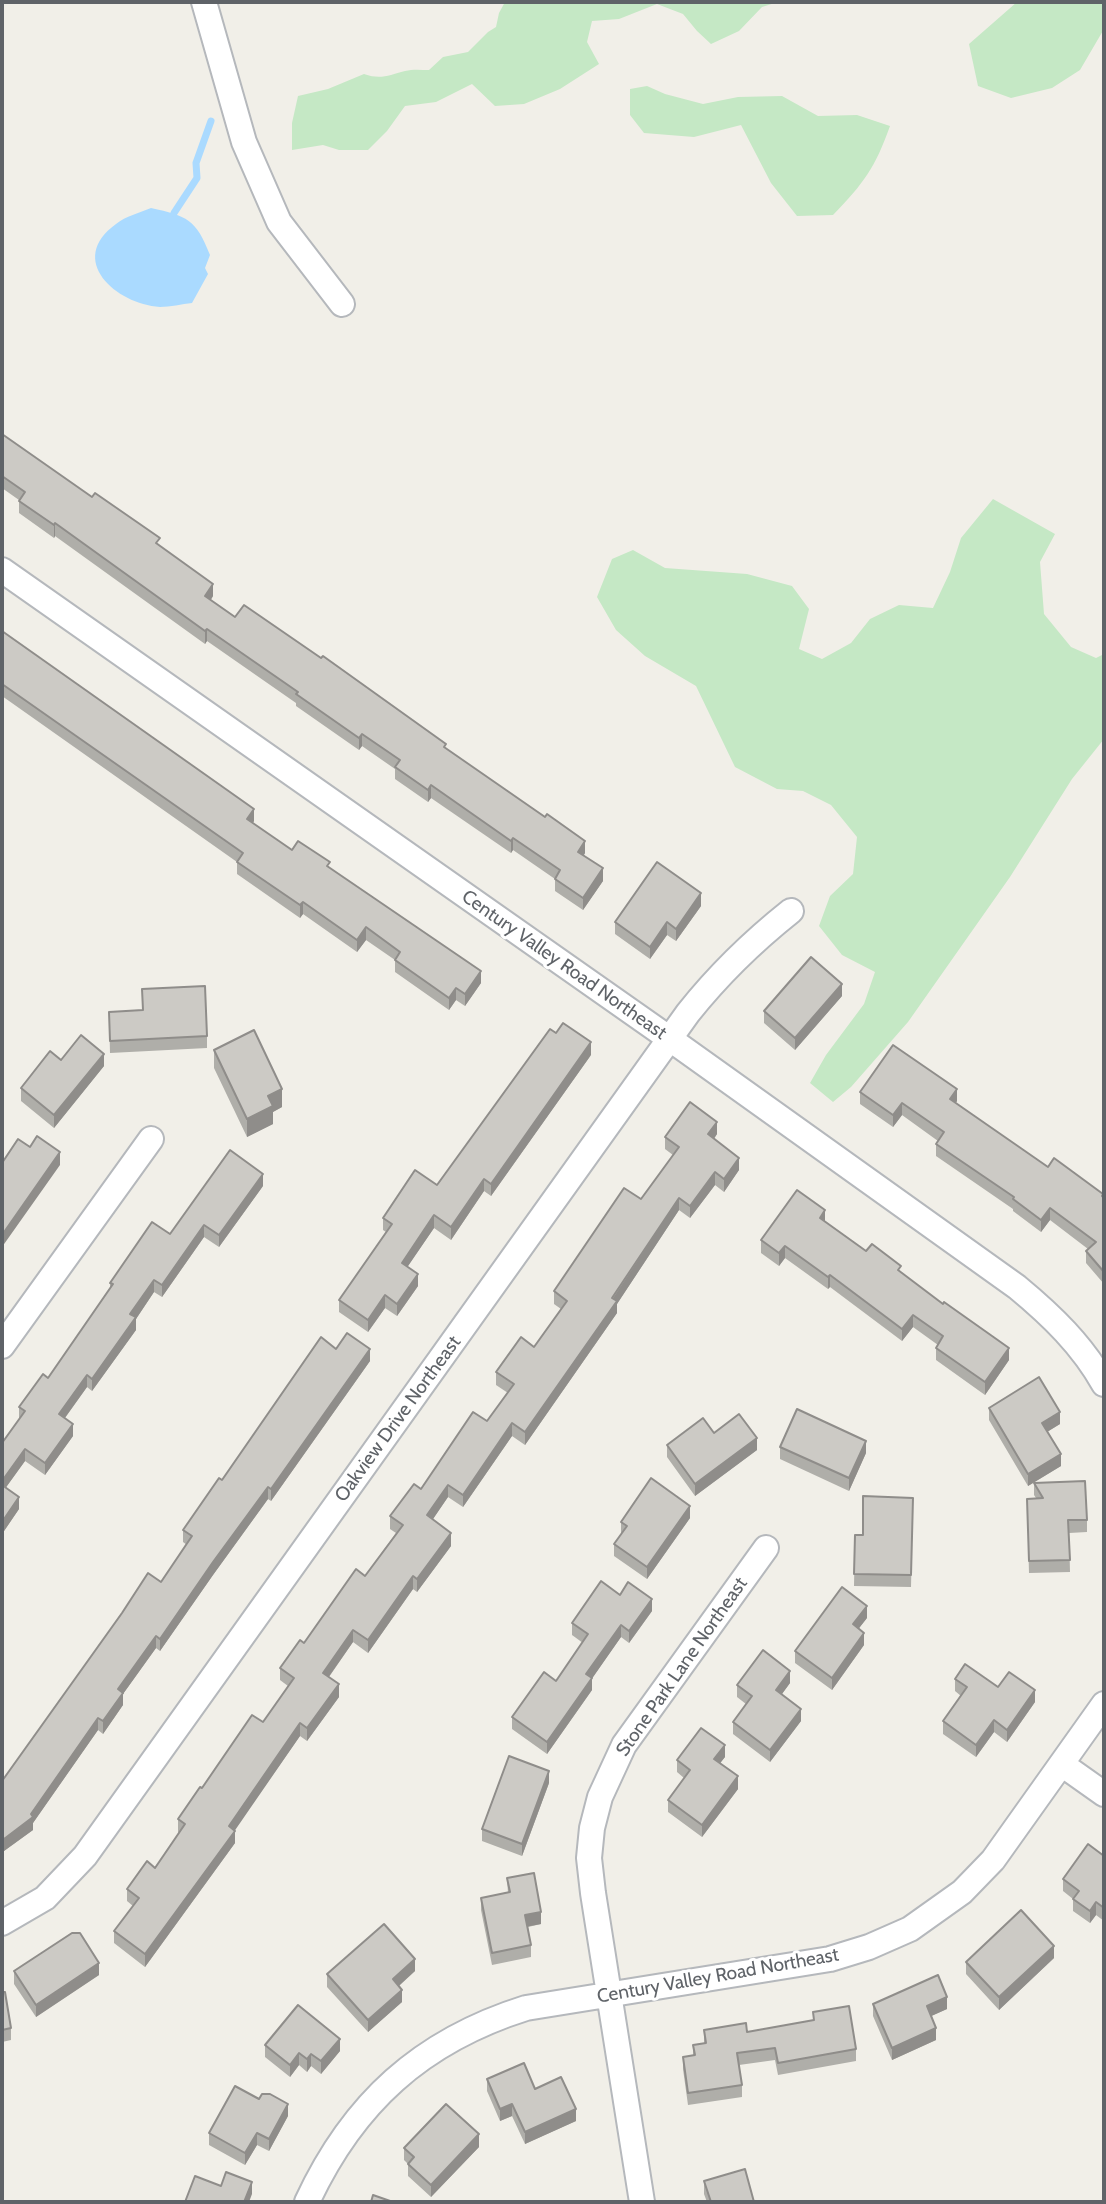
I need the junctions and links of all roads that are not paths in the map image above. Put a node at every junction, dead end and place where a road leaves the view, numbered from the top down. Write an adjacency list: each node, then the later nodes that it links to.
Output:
1 (204, 2): 2 (street)
2 (342, 304)
3 (2, 570): 5 (street, Century Valley Road Northeast)
4 (791, 911): 5 (street, Oakview Drive Northeast)
5 (670, 1039): 8 (street, Century Valley Road Northeast); 13 (street, Oakview Drive Northeast)
6 (151, 1139): 7 (street)
7 (2, 1346)
8 (1104, 1384)
9 (766, 1548): 14 (street, Stone Park Lane Northeast)
10 (1104, 1704): 11 (street, Century Valley Road Northeast)
11 (1063, 1765): 12 (street); 14 (street, Century Valley Road Northeast)
12 (1104, 1794)
13 (2, 1923)
14 (609, 1995): 15 (street, Century Valley Road Northeast); 16 (street, Stone Park Lane Northeast)
15 (307, 2202)
16 (642, 2202)

